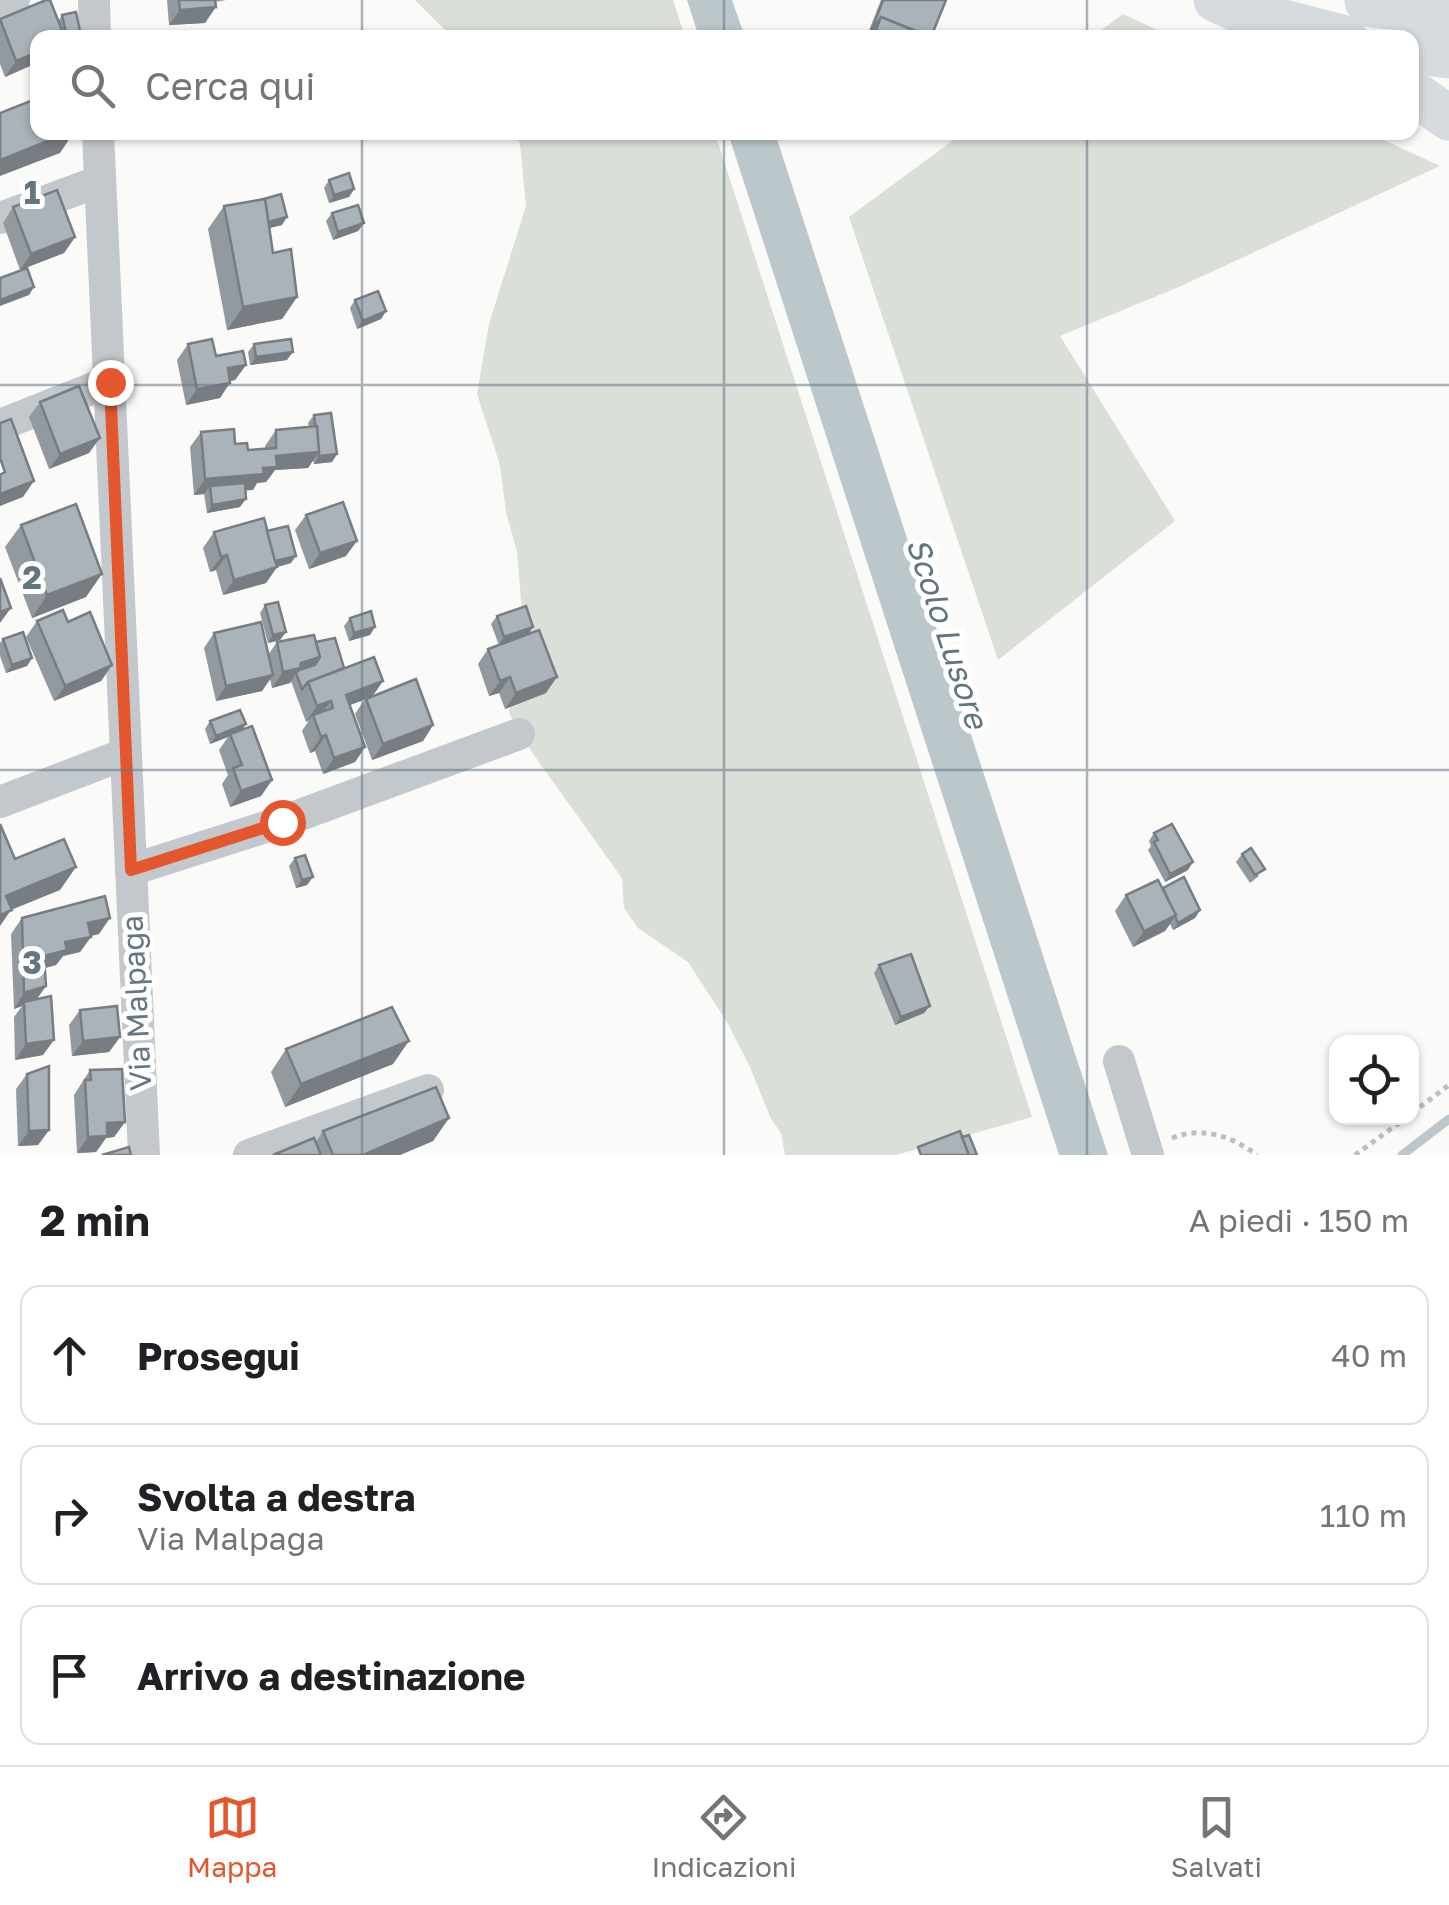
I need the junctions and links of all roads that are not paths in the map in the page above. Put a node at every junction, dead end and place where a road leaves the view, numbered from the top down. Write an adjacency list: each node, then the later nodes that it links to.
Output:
1 (14, 0): 5 (street)
2 (94, 0): 8 (street)
3 (1216, 0): 7 (main road)
4 (1372, 0): 6 (highway)
5 (0, 6)
6 (1449, 7)
7 (1259, 16): 9 (main road); 10 (main road)
8 (95, 30)
9 (1287, 30)
10 (1314, 30)
11 (1419, 53): 12 (main road)
12 (1449, 56)
13 (1419, 97): 14 (main road)
14 (1449, 118)
15 (98, 140): 16 (street, Via Malpaga)
16 (100, 180): 17 (street); 18 (street, Via Malpaga)
17 (0, 218)
18 (110, 382): 19 (street); 21 (street, Via Malpaga)
19 (0, 425)
20 (520, 734): 23 (street)
21 (125, 754): 22 (street); 23 (street, Via Malpaga)
22 (0, 802)
23 (131, 870): 27 (street, Via Malpaga)
24 (1119, 1061): 26 (street)
25 (428, 1090): 28 (street)
26 (1148, 1154)
27 (144, 1155)
28 (249, 1155)

